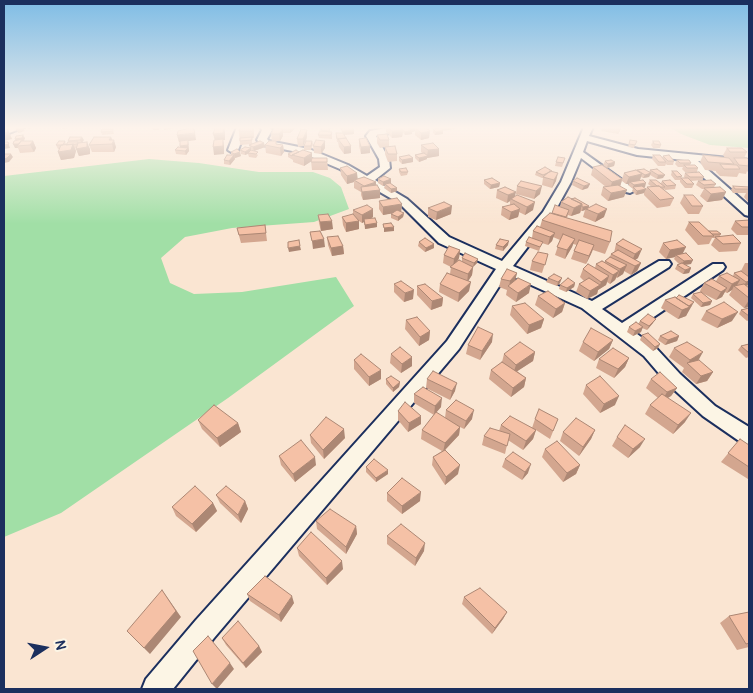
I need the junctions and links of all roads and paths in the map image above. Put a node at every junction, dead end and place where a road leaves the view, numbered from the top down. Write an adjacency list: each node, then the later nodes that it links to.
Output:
1 (325, 159): 8 (street)
2 (384, 159): 8 (street)
3 (575, 159): 13 (street)
4 (589, 159): 9 (street)
5 (690, 159): 10 (street)
6 (704, 159): 7 (street)
7 (749, 163)
8 (367, 180): 13 (street)
9 (630, 190)
10 (749, 212)
11 (664, 264): 14 (street)
12 (718, 267): 15 (street)
13 (504, 268): 14 (street); 17 (street)
14 (592, 308): 15 (street)
15 (623, 330): 16 (street)
16 (749, 437)
17 (156, 689)

